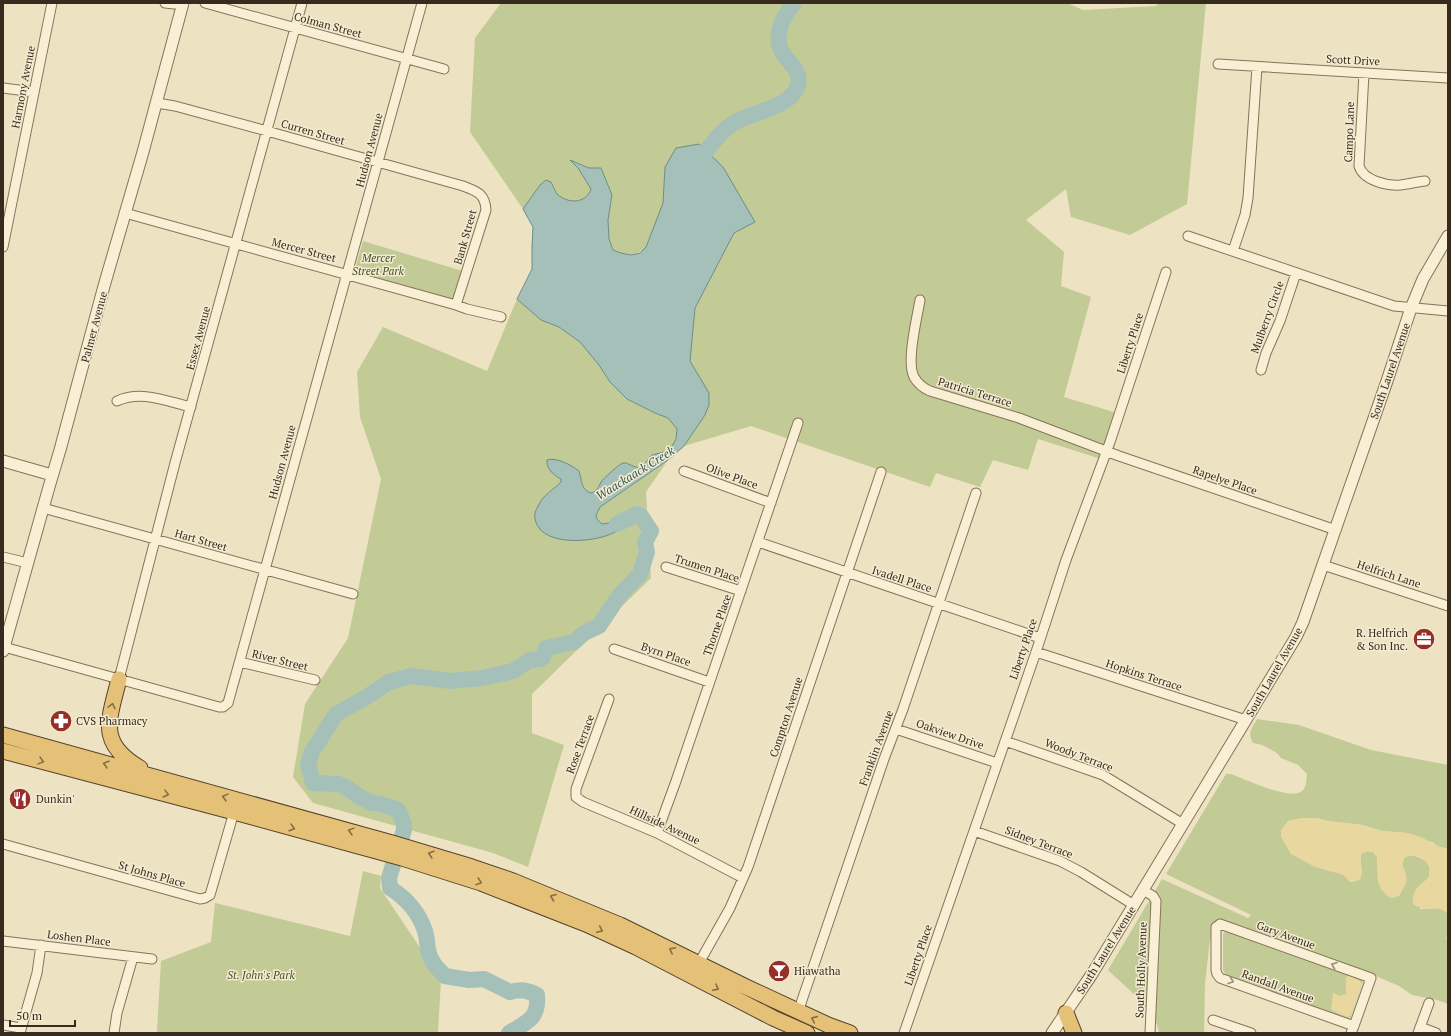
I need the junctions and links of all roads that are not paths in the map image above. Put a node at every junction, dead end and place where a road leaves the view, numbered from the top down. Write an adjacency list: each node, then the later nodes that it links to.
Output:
1 (52, 3): 15 (street, Harmony Avenue)
2 (165, 3): 3 (street)
3 (182, 3): 16 (street, Palmer Avenue)
4 (205, 3): 7 (street, Colman Street)
5 (302, 3): 7 (street, Essex Avenue)
6 (422, 3): 8 (street, Hudson Avenue)
7 (295, 28): 8 (street, Colman Street); 17 (street, Essex Avenue)
8 (406, 58): 11 (street, Colman Street); 18 (street, Hudson Avenue)
9 (1218, 64): 10 (street, Scott Drive)
10 (1257, 67): 12 (street, Scott Drive); 27 (street)
11 (444, 69)
12 (1364, 73): 13 (street, Scott Drive); 19 (street, Campo Lane)
13 (1448, 78)
14 (3, 88): 15 (street)
15 (34, 92): 22 (street, Harmony Avenue)
16 (157, 103): 17 (street, Curren Street); 21 (street, Palmer Avenue)
17 (267, 131): 18 (street, Curren Street); 25 (street, Essex Avenue)
18 (378, 162): 20 (street, Curren Street); 30 (street, Hudson Avenue)
19 (1426, 181)
20 (463, 186): 32 (street, Bank Street)
21 (125, 213): 25 (street, Mercer Street); 44 (street, Palmer Avenue)
22 (6, 217): 26 (street, Harmony Avenue)
23 (1188, 236): 27 (street)
24 (1448, 236): 33 (street, South Laurel Avenue)
25 (236, 244): 30 (street, Mercer Street); 38 (street, Essex Avenue)
26 (3, 247)
27 (1233, 251): 29 (street)
28 (1166, 272): 40 (street, Liberty Place)
29 (1296, 273): 33 (street); 36 (street, Mulberry Circle)
30 (347, 274): 32 (street, Mercer Street); 55 (street, Hudson Avenue)
31 (920, 300): 40 (street, Patricia Terrace)
32 (456, 305): 35 (street, Mercer Street)
33 (1411, 308): 34 (street); 48 (street, South Laurel Avenue)
34 (1448, 311)
35 (500, 317)
36 (1262, 370)
37 (117, 402): 38 (street)
38 (191, 407): 49 (street, Essex Avenue)
39 (798, 423): 46 (street, Thorne Place)
40 (1107, 451): 48 (street, Rapelye Place); 61 (street, Liberty Place)
41 (3, 461): 44 (street)
42 (684, 471): 46 (street, Olive Place)
43 (881, 472): 56 (street, Compton Avenue)
44 (52, 475): 47 (street, Palmer Avenue)
45 (976, 493): 59 (street, Franklin Avenue)
46 (771, 503): 50 (street, Thorne Place)
47 (43, 508): 49 (street, Hart Street); 52 (street, Palmer Avenue)
48 (1336, 530): 53 (street, South Laurel Avenue)
49 (155, 539): 55 (street, Hart Street); 66 (street, Essex Avenue)
50 (758, 542): 56 (street, Ivadell Place); 57 (street, Thorne Place)
51 (3, 557): 52 (street)
52 (28, 563): 62 (street, Palmer Avenue)
53 (1323, 565): 60 (street, Helfrich Lane); 70 (street, South Laurel Avenue)
54 (666, 567): 57 (street, Trumen Place)
55 (265, 570): 58 (street, Hart Street); 65 (street, Hudson Avenue)
56 (847, 573): 59 (street, Ivadell Place); 85 (street, Compton Avenue)
57 (741, 592): 68 (street, Thorne Place)
58 (353, 594)
59 (939, 604): 61 (street, Ivadell Place); 71 (street, Franklin Avenue)
60 (1448, 606)
61 (1040, 638): 64 (street, Liberty Place)
62 (4, 649): 66 (street, Hudson Avenue)
63 (614, 649): 68 (street, Byrn Place)
64 (1036, 652): 70 (street, Hopkins Terrace); 73 (street, Liberty Place)
65 (240, 662): 66 (street, Hudson Avenue); 67 (street, River Street)
66 (119, 679): 76 (highway, one-way to 66)
67 (314, 680)
68 (710, 682): 81 (street, Thorne Place)
69 (609, 699): 77 (street, Rose Terrace)
70 (1246, 720): 79 (street, South Laurel Avenue)
71 (896, 729): 75 (street, Oakview Drive); 95 (street, Franklin Avenue)
72 (3, 735): 76 (highway, one-way to 72)
73 (1005, 741): 75 (street, Liberty Place); 79 (street, Woody Terrace)
74 (3, 751): 78 (highway, one-way to 78)
75 (997, 763): 80 (street, Liberty Place)
76 (157, 778): 83 (highway, one-way to 76)
77 (576, 797): 81 (street, Hillside Avenue)
78 (234, 812): 82 (street, St Johns Place); 83 (highway, one-way to 83)
79 (1183, 824): 86 (street, South Laurel Avenue)
80 (974, 831): 87 (street, Sidney Terrace); 105 (street, Liberty Place)
81 (657, 833): 85 (street, Hillside Avenue)
82 (3, 844)
83 (386, 848): 84 (highway)
84 (404, 853): 93 (highway, one-way to 84); 102 (highway, one-way to 102)
85 (743, 878): 93 (street, Compton Avenue)
86 (1143, 890): 87 (street, South Laurel Avenue); 108 (street, South Holly Avenue)
87 (1134, 905): 96 (street, South Laurel Avenue)
88 (3, 941): 89 (street, Loshen Place)
89 (41, 945): 91 (street, Loshen Place); 99 (street)
90 (1216, 951): 100 (street, Randall Avenue, one-way to 100); 100 (street, Gary Avenue, one-way to 90)
91 (133, 957): 92 (street, Loshen Place); 103 (street)
92 (152, 959)
93 (699, 964): 95 (highway)
94 (1429, 1003): 101 (street)
95 (798, 1012): 104 (highway, one-way to 95)
96 (1066, 1013): 106 (street, South Laurel Avenue); 107 (highway)
97 (1213, 1020): 109 (street)
98 (3, 1025): 99 (street)
99 (20, 1030)
100 (1353, 1030)
101 (1419, 1030): 110 (street)
102 (799, 1032)
103 (114, 1033)
104 (850, 1033)
105 (904, 1033)
106 (1052, 1033)
107 (1074, 1033)
108 (1150, 1033)
109 (1251, 1033)
110 (1436, 1033)

